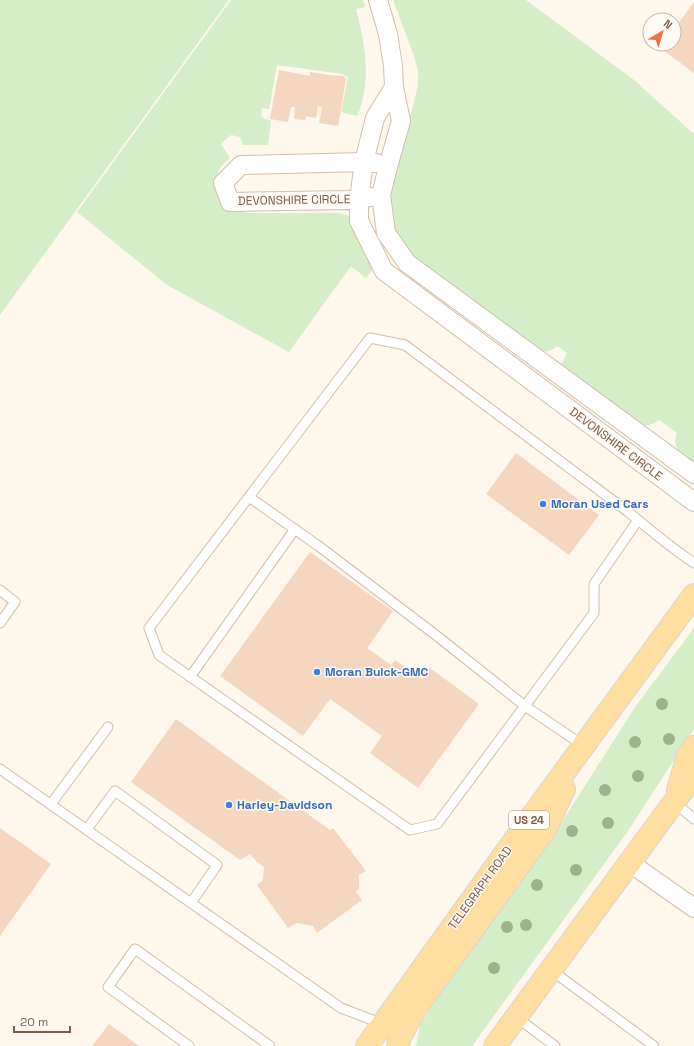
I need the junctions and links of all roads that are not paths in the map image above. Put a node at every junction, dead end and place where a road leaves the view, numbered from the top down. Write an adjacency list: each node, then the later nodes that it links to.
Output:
1 (378, 0): 2 (street, DEVONSHIRE CIRCLE)
2 (394, 87): 3 (street, DEVONSHIRE CIRCLE); 4 (street, DEVONSHIRE CIRCLE)
3 (364, 162): 4 (street, DEVONSHIRE CIRCLE); 6 (street, DEVONSHIRE CIRCLE); 6 (street, DEVONSHIRE CIRCLE)
4 (389, 164): 5 (street, DEVONSHIRE CIRCLE)
5 (381, 195): 6 (street, DEVONSHIRE CIRCLE); 7 (street, DEVONSHIRE CIRCLE)
6 (359, 199): 8 (street, DEVONSHIRE CIRCLE)
7 (551, 369): 8 (street); 9 (street, DEVONSHIRE CIRCLE)
8 (537, 386): 11 (street, DEVONSHIRE CIRCLE)
9 (694, 474)
10 (249, 497): 12 (lane); 13 (lane); 18 (lane)
11 (694, 502)
12 (638, 520): 14 (lane); 19 (lane)
13 (295, 529): 18 (lane); 19 (lane)
14 (694, 563)
15 (0, 590): 17 (lane)
16 (694, 595): 21 (main road, TELEGRAPH ROAD / US 24)
17 (0, 623)
18 (190, 677): 19 (lane)
19 (525, 706): 21 (lane)
20 (108, 727): 26 (lane)
21 (584, 746): 34 (main road, TELEGRAPH ROAD / US 24); 38 (main road)
22 (694, 746): 25 (main road)
23 (0, 769): 26 (lane)
24 (694, 775): 25 (main road)
25 (674, 802): 27 (lane); 29 (main road)
26 (51, 804): 28 (lane)
27 (694, 819)
28 (87, 829): 30 (lane); 30 (lane)
29 (630, 863): 31 (street); 32 (main road)
30 (191, 903): 34 (lane)
31 (694, 908)
32 (551, 970): 33 (main road); 41 (lane)
33 (516, 1017): 39 (main road); 40 (lane)
34 (383, 1024): 37 (main road, TELEGRAPH ROAD / US 24)
35 (188, 1046): 36 (lane)
36 (269, 1046)
37 (367, 1046)
38 (398, 1046)
39 (495, 1046)
40 (555, 1046)
41 (654, 1046)

